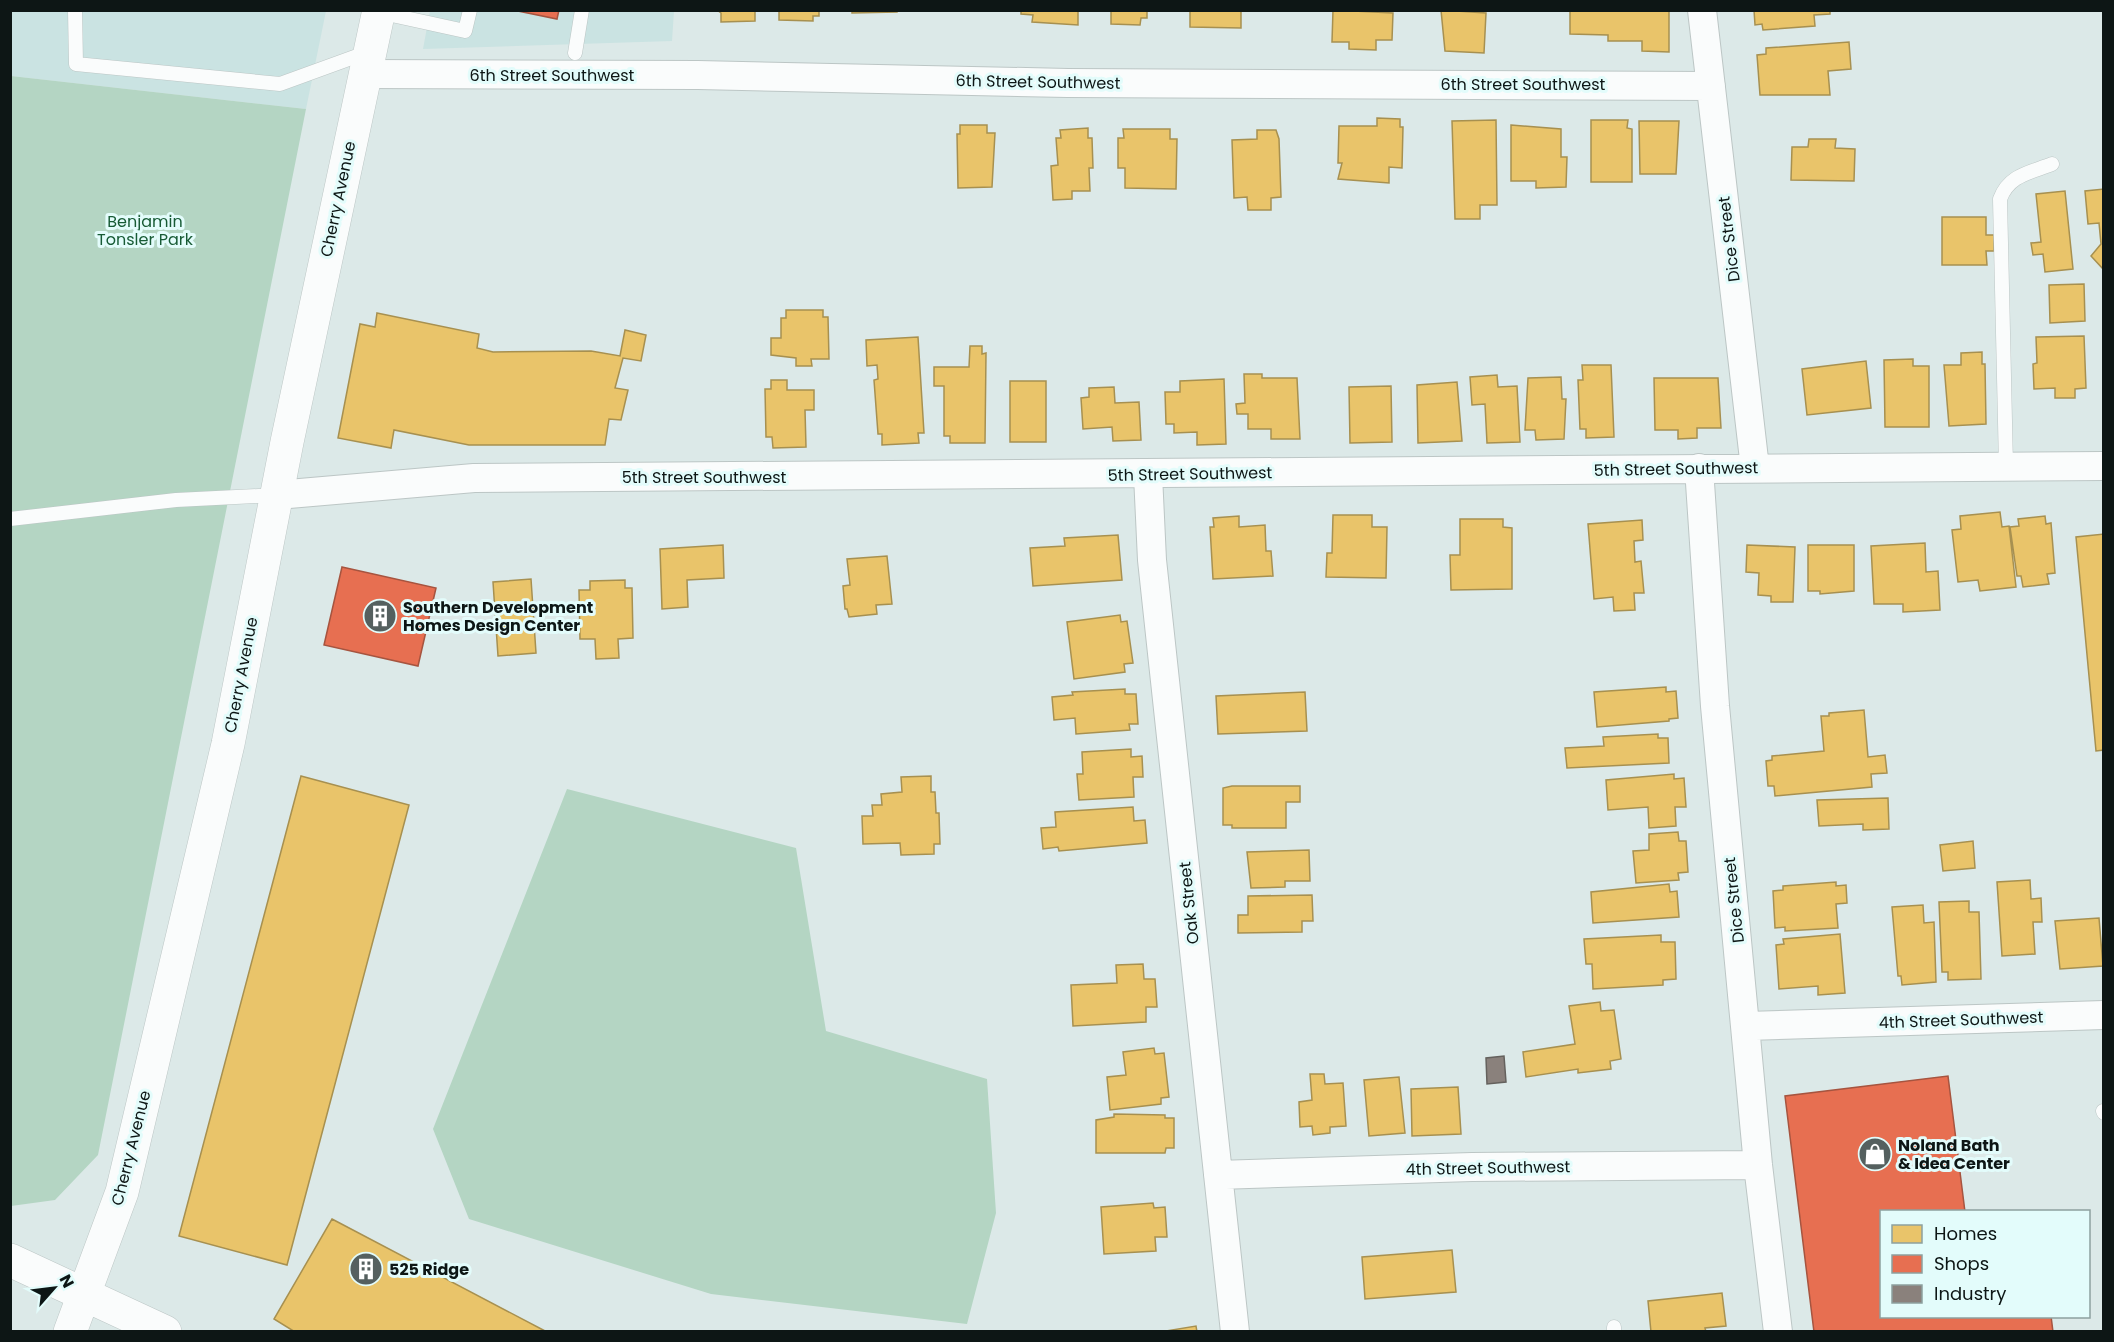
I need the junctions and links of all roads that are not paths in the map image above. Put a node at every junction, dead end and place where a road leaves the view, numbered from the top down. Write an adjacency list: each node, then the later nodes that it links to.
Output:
1 (75, 10): 7 (lane)
2 (470, 10): 5 (lane)
3 (582, 10): 6 (lane)
4 (1702, 10): 8 (street, Dice Street)
5 (378, 11): 7 (main road, Cherry Avenue)
6 (575, 53)
7 (367, 63): 8 (street, 6th Street Southwest); 15 (main road, Cherry Avenue)
8 (1711, 86): 13 (street, Dice Street)
9 (2052, 164): 10 (lane)
10 (2006, 466): 11 (street, 5th Street Southwest); 13 (street, 5th Street Southwest)
11 (2103, 466)
12 (1699, 468): 13 (street, 5th Street Southwest); 14 (street, 5th Street Southwest); 18 (street, Dice Street)
13 (1755, 468)
14 (1148, 475): 15 (street, 5th Street Southwest); 20 (street, Oak Street)
15 (277, 495): 16 (lane); 22 (main road, Cherry Avenue)
16 (10, 519)
17 (2103, 1015): 18 (street, 4th Street Southwest)
18 (1747, 1026): 19 (street, Dice Street)
19 (1758, 1165): 20 (street, 4th Street Southwest); 26 (street, Dice Street)
20 (1218, 1175): 25 (street, Oak Street)
21 (10, 1260): 22 (main road)
22 (84, 1294): 23 (main road, Cherry Avenue); 24 (main road)
23 (70, 1332)
24 (165, 1332)
25 (1235, 1332)
26 (1778, 1332)

